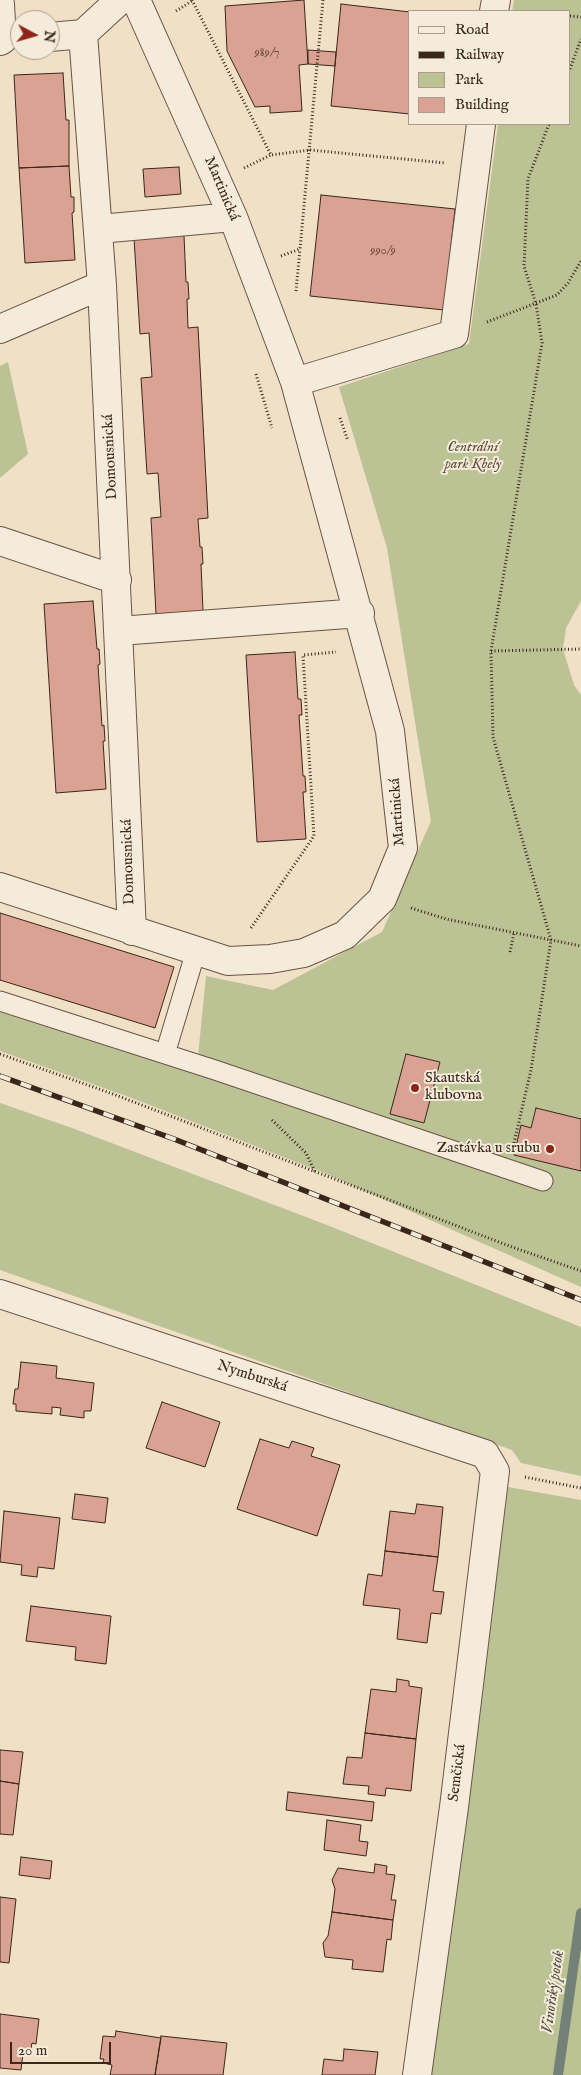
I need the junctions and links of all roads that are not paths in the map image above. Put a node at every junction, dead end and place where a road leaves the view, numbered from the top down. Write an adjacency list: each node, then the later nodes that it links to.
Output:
1 (120, 0): 4 (street)
2 (136, 0): 8 (street, Martinická)
3 (0, 4): 6 (street)
4 (83, 34): 5 (street); 9 (street, Domousnická)
5 (60, 35)
6 (7, 40)
7 (480, 125): 12 (street)
8 (233, 217): 9 (street); 12 (street, Martinická)
9 (98, 229): 10 (street, Domousnická)
10 (102, 285): 11 (street); 14 (street, Domousnická)
11 (0, 329)
12 (295, 382): 15 (street, Martinická)
13 (0, 541): 14 (street)
14 (117, 580): 16 (street, Domousnická)
15 (360, 613): 16 (street); 19 (street, Martinická)
16 (119, 631): 18 (street, Domousnická)
17 (0, 887): 18 (street, Martinická)
18 (132, 931): 19 (street, Martinická)
19 (196, 951): 21 (lane)
20 (0, 1001): 21 (lane)
21 (165, 1054): 22 (lane)
22 (544, 1182)
23 (0, 1294): 24 (street, Nymburská)
24 (495, 1471): 25 (street, Semčická)
25 (417, 2075)

